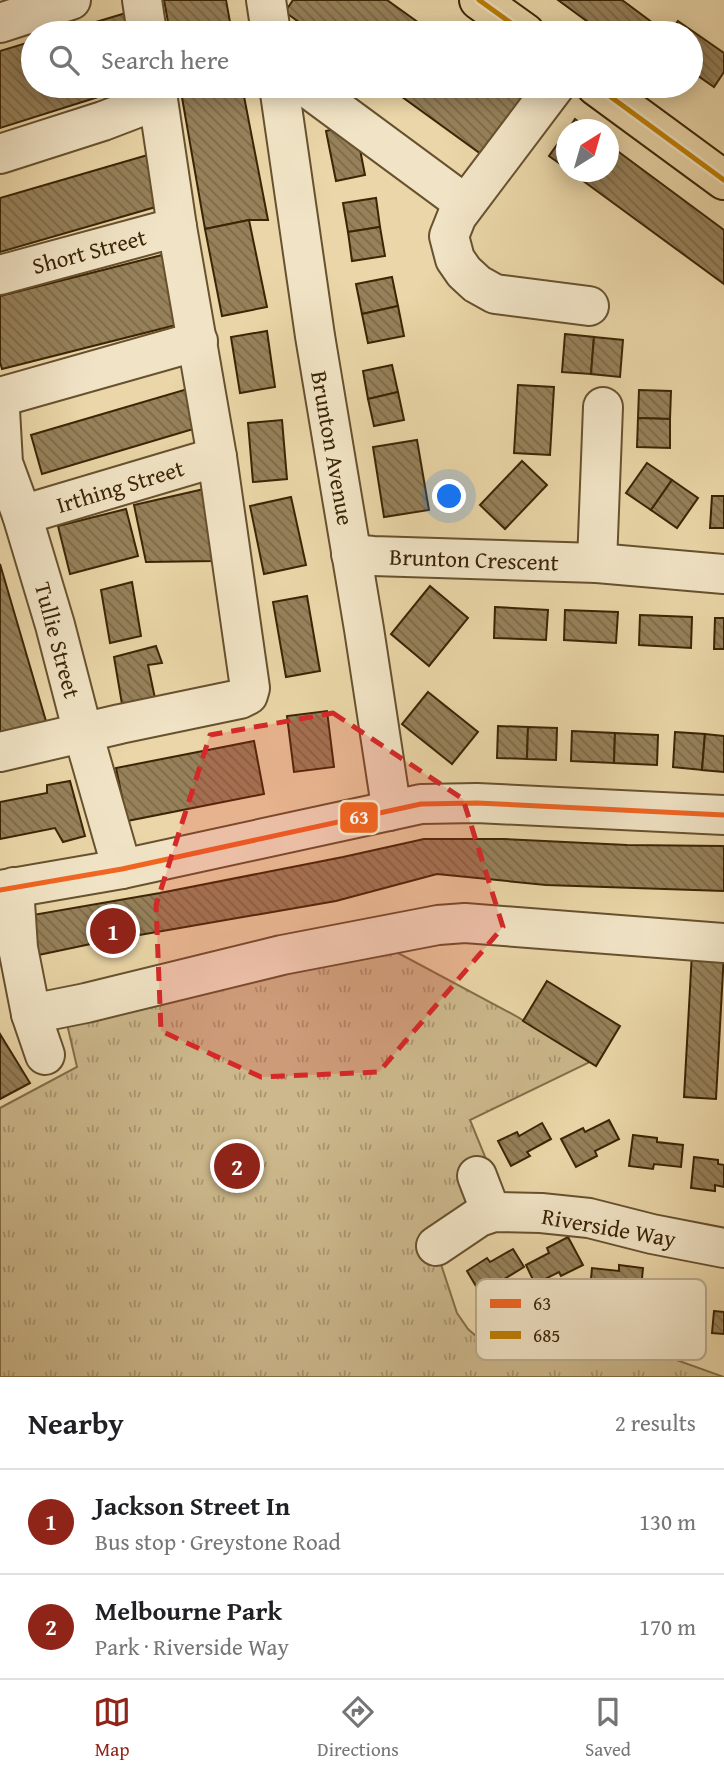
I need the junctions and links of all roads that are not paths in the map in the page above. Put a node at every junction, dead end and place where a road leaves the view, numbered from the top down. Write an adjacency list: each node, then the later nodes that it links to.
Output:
1 (71, 0): 8 (street)
2 (142, 0): 5 (street)
3 (266, 0): 6 (street)
4 (479, 0): 7 (main road)
5 (145, 21)
6 (269, 21)
7 (508, 21)
8 (0, 23)
9 (147, 98): 15 (street)
10 (158, 98): 18 (street)
11 (281, 98): 28 (street, Brunton Avenue)
12 (321, 98): 17 (street)
13 (546, 98): 17 (street)
14 (612, 98): 16 (main road)
15 (0, 154)
16 (724, 180)
17 (465, 204): 20 (street)
18 (177, 227): 19 (street, Short Street); 21 (street)
19 (0, 275)
20 (589, 306)
21 (198, 341): 22 (street); 25 (street)
22 (0, 397)
23 (603, 407): 29 (street)
24 (0, 410): 26 (street, Tullie Street)
25 (217, 457): 27 (street, Irthing Street); 31 (street)
26 (1, 464): 27 (street, Tullie Street)
27 (22, 515): 31 (street, Tullie Street)
28 (351, 554): 29 (street, Brunton Crescent); 33 (street, Brunton Avenue)
29 (597, 564): 30 (street, Brunton Crescent)
30 (724, 574)
31 (83, 733): 32 (street); 35 (street, Tullie Street)
32 (0, 752)
33 (389, 811): 34 (street); 35 (street)
34 (724, 815)
35 (122, 869): 36 (street)
36 (7, 889): 38 (street)
37 (724, 943): 38 (street)
38 (31, 1014): 39 (street)
39 (45, 1055)
40 (477, 1176): 41 (street)
41 (494, 1212): 42 (street, Riverside Way); 43 (street, Riverside Way)
42 (436, 1246)
43 (724, 1248)

